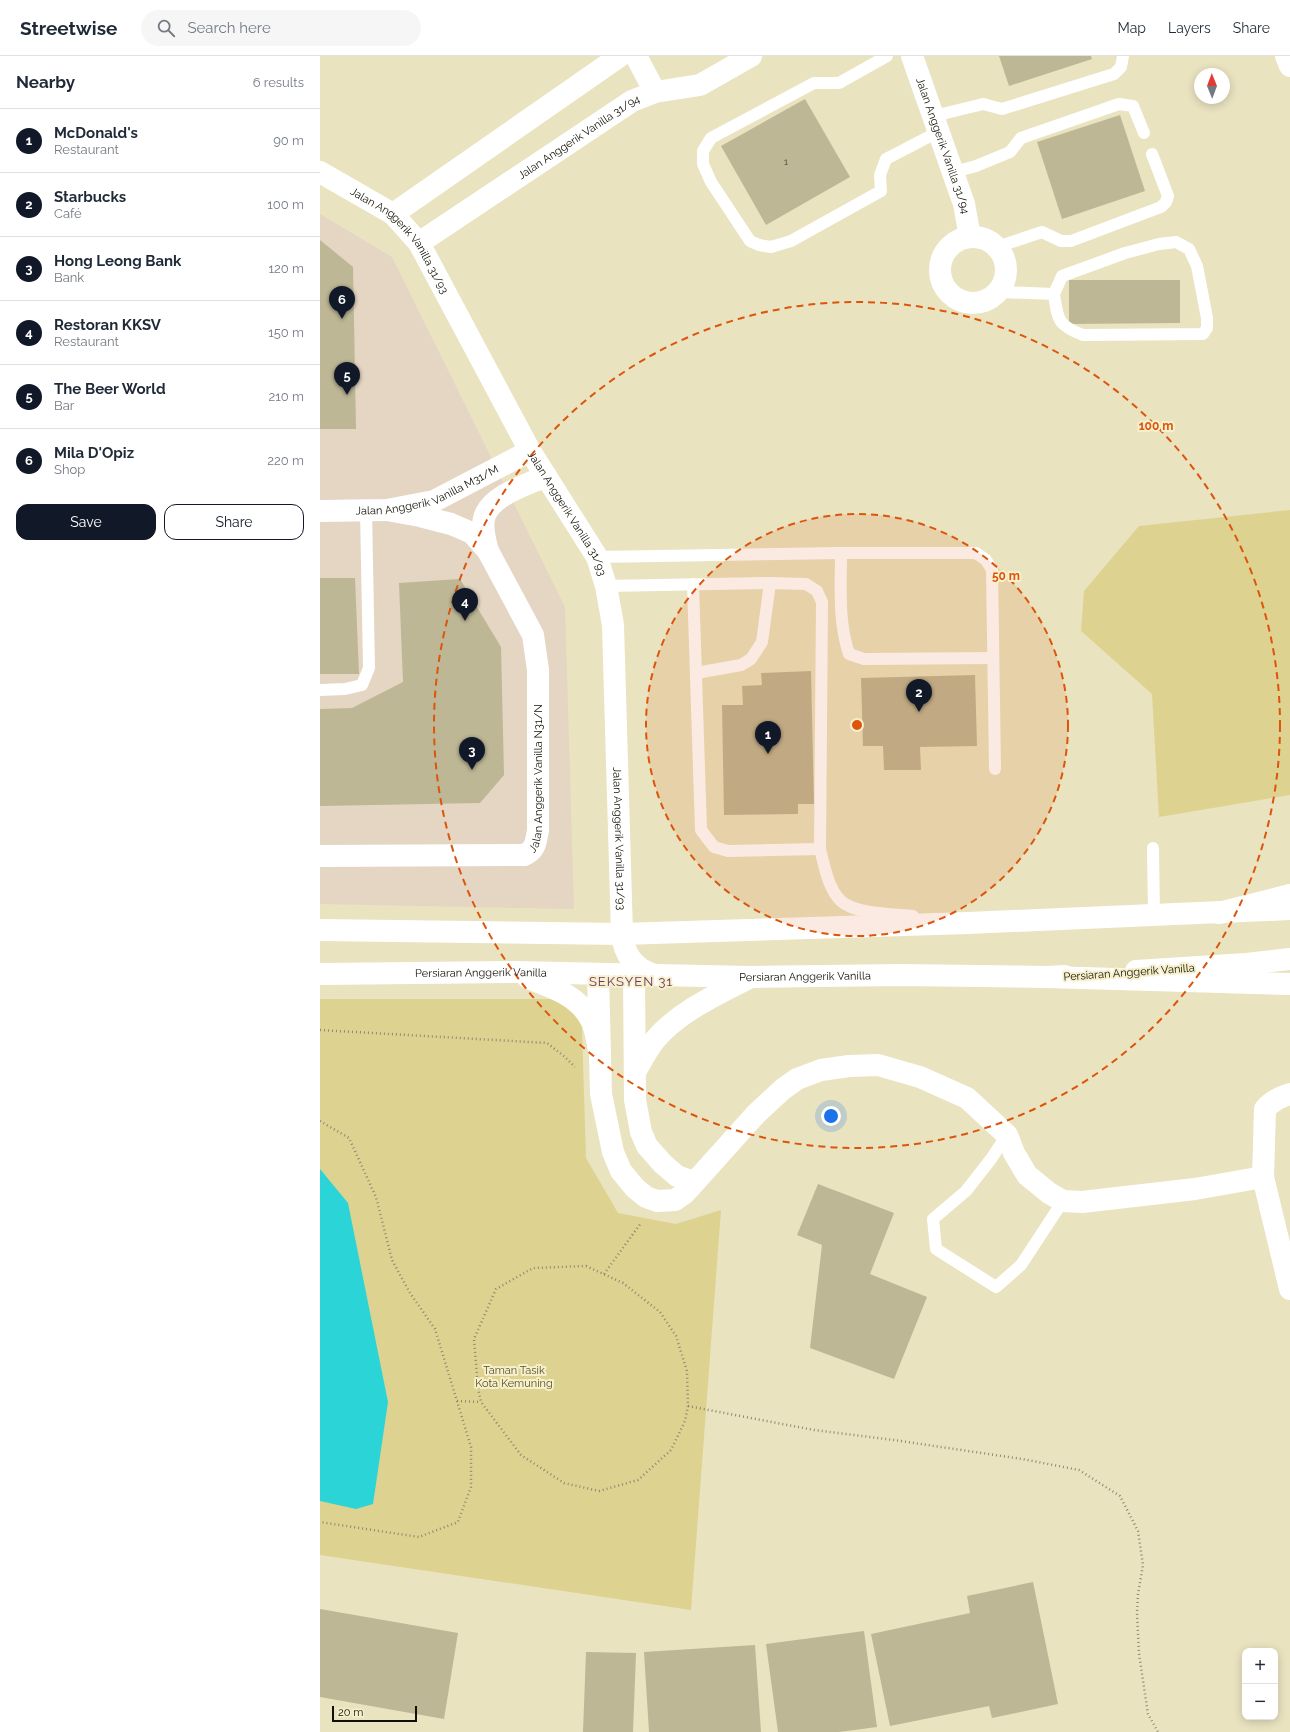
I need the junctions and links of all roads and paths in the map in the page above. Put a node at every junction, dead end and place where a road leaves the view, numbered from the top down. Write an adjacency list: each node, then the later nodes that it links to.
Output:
1 (620, 56): 15 (street)
2 (636, 56): 9 (street)
3 (751, 56): 9 (street, Jalan Anggerik Vanilla 31/94)
4 (887, 56): 10 (lane)
5 (912, 56): 10 (street, Jalan Anggerik Vanilla 31/94)
6 (1123, 56): 10 (lane)
7 (1286, 56): 8 (street)
8 (1290, 66)
9 (655, 92): 17 (street, Jalan Anggerik Vanilla 31/94)
10 (936, 124): 14 (street, Jalan Anggerik Vanilla 31/94)
11 (1144, 133): 14 (lane)
12 (1152, 154): 18 (lane)
13 (320, 172): 15 (street, Jalan Anggerik Vanilla 31/93)
14 (954, 172): 16 (street, Jalan Anggerik Vanilla 31/94)
15 (393, 214): 17 (street, Jalan Anggerik Vanilla 31/93)
16 (970, 237): 18 (street); 19 (street)
17 (419, 243): 21 (street, Jalan Anggerik Vanilla 31/93)
18 (997, 247): 19 (street)
19 (999, 292): 20 (lane)
20 (1054, 294): 20 (lane)
21 (530, 451): 22 (street, Jalan Anggerik Vanilla 31/93); 23 (street, Jalan Anggerik Vanilla M31/M)
22 (546, 476): 25 (street); 27 (street, Jalan Anggerik Vanilla 31/93)
23 (377, 510): 24 (street, Jalan Anggerik Vanilla M31/M); 25 (street); 33 (lane)
24 (320, 511)
25 (488, 550): 37 (street, Jalan Anggerik Vanilla N31/N)
26 (841, 553): 27 (lane); 31 (lane); 31 (lane)
27 (597, 557): 30 (street, Jalan Anggerik Vanilla 31/93)
28 (770, 583): 29 (lane); 32 (lane); 36 (lane)
29 (693, 584): 30 (lane); 32 (lane)
30 (606, 586): 44 (street, Jalan Anggerik Vanilla 31/93)
31 (994, 658): 34 (lane)
32 (696, 673): 36 (lane)
33 (320, 690)
34 (995, 769)
35 (1153, 848): 41 (lane)
36 (820, 849): 42 (lane)
37 (320, 856)
38 (1290, 895): 40 (street)
39 (1290, 909): 40 (street)
40 (1219, 912): 41 (street)
41 (1154, 916): 42 (street)
42 (968, 923): 44 (street)
43 (320, 930): 44 (street)
44 (622, 934): 49 (street, Jalan Anggerik Vanilla 31/93)
45 (1290, 959): 51 (street, Persiaran Anggerik Vanilla)
46 (515, 972): 47 (street, Persiaran Anggerik Vanilla); 48 (street, Persiaran Anggerik Vanilla); 54 (street)
47 (320, 974)
48 (598, 974): 49 (street, Persiaran Anggerik Vanilla); 54 (street)
49 (644, 975): 50 (street, Persiaran Anggerik Vanilla); 55 (street)
50 (752, 977): 51 (street, Persiaran Anggerik Vanilla); 55 (street)
51 (1047, 977): 52 (street)
52 (1290, 984)
53 (320, 1030): 56 (path)
54 (600, 1053): 56 (street)
55 (635, 1072): 61 (street)
56 (601, 1094): 62 (street)
57 (1290, 1094): 60 (street)
58 (320, 1121): 66 (path)
59 (1008, 1135): 61 (street); 63 (street); 63 (lane)
60 (1256, 1178): 63 (street); 65 (street)
61 (694, 1182): 62 (street)
62 (657, 1201): 64 (path)
63 (1063, 1201)
64 (604, 1274): 67 (path); 68 (path)
65 (1290, 1289)
66 (457, 1402): 67 (path); 69 (path)
67 (481, 1402): 68 (path)
68 (688, 1406): 70 (path)
69 (320, 1522)
70 (1158, 1732)

